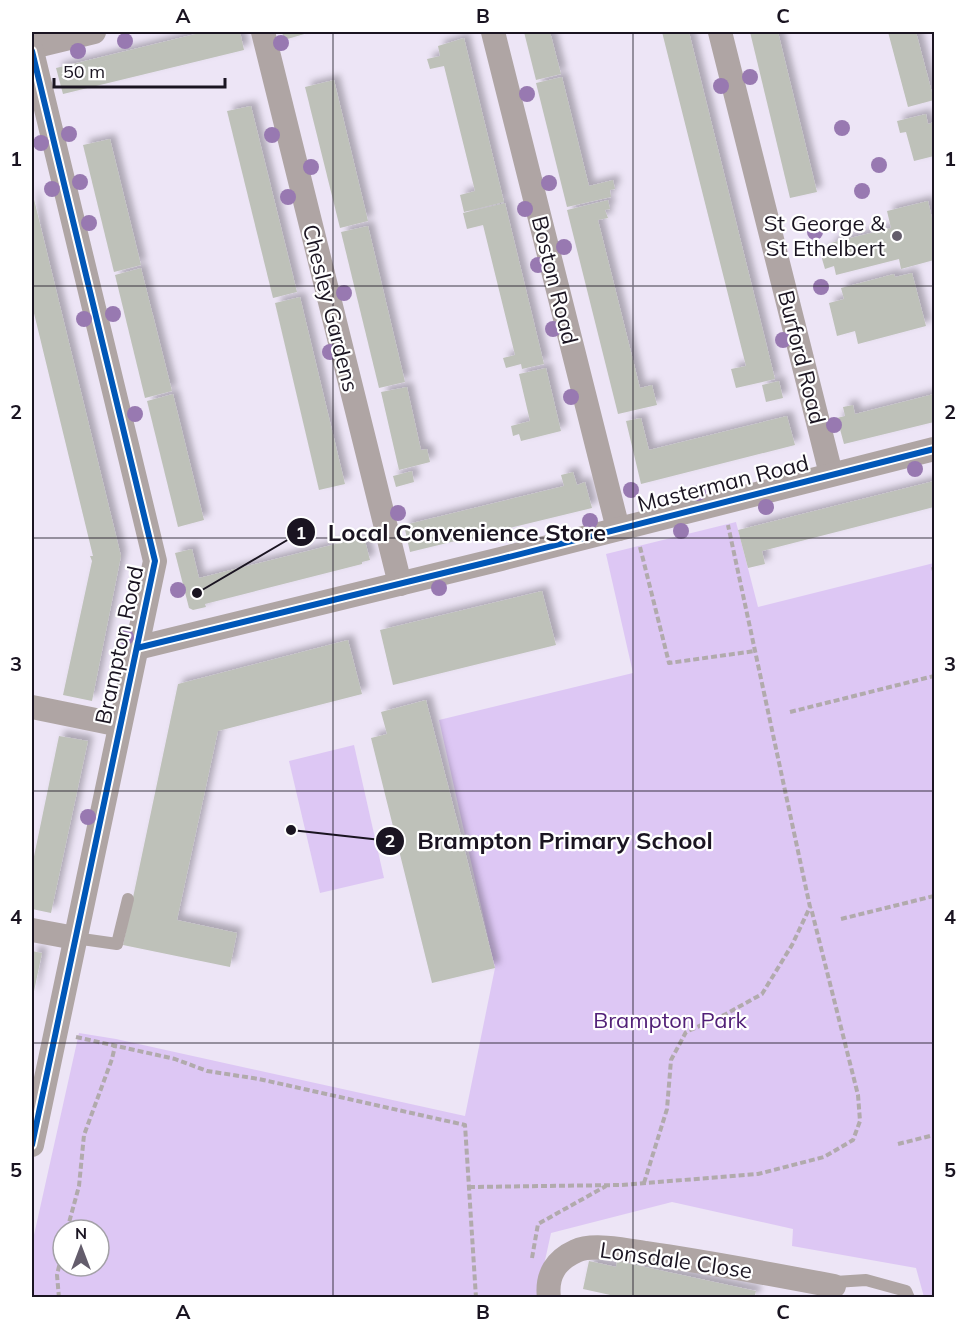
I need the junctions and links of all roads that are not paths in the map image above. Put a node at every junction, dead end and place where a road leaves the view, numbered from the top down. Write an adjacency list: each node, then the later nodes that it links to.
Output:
1 (94, 32): 5 (street)
2 (263, 32): 9 (street, Chesley Gardens)
3 (493, 32): 8 (street, Boston Road)
4 (720, 32): 7 (street, Burford Road)
5 (32, 49): 10 (street, Brampton Road)
6 (934, 449): 7 (street, Masterman Road)
7 (831, 474): 8 (street, Masterman Road)
8 (626, 527): 9 (street, Masterman Road)
9 (400, 584): 10 (street, Masterman Road)
10 (137, 648): 12 (street, Brampton Road)
11 (32, 707): 12 (street)
12 (120, 725): 15 (street, Brampton Road)
13 (128, 899): 15 (lane)
14 (32, 930): 15 (street)
15 (75, 938): 16 (street, Brampton Road)
16 (32, 1145)
17 (833, 1288): 18 (street, Lonsdale Close); 19 (lane)
18 (549, 1298)
19 (909, 1298)

